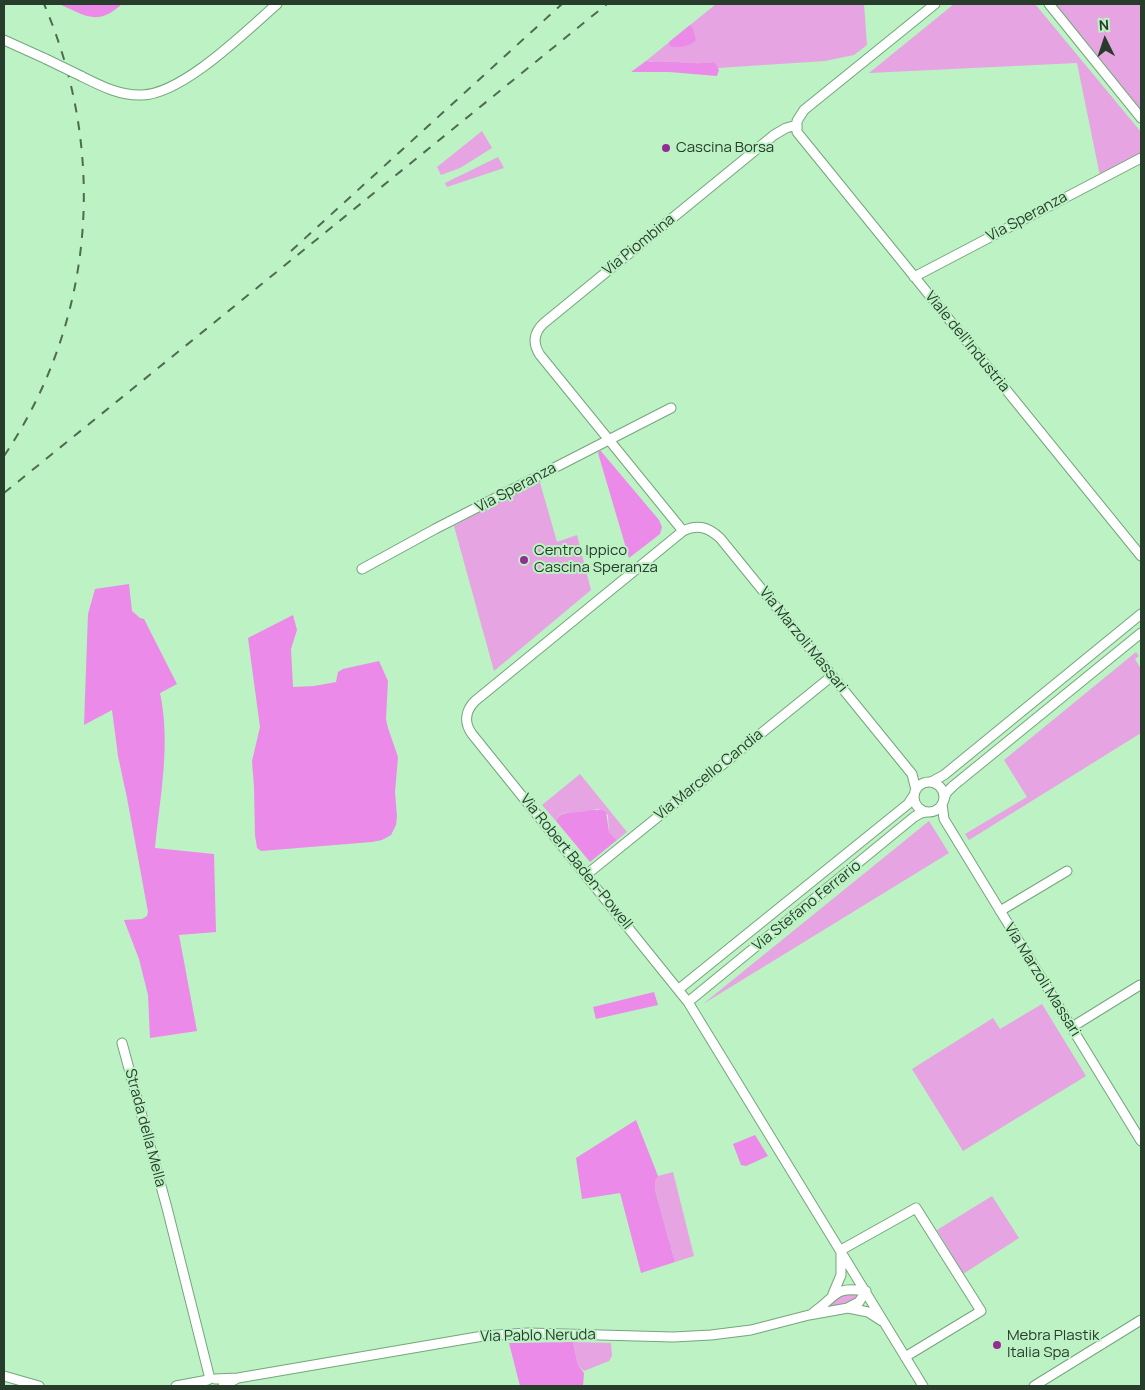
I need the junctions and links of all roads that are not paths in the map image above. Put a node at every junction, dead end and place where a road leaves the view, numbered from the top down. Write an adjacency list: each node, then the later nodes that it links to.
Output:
1 (277, 4): 4 (street, bridge)
2 (936, 4): 6 (street, Via Piombina)
3 (1050, 4): 5 (street)
4 (4, 40)
5 (1141, 118)
6 (796, 125): 8 (street, Viale dell'Industria); 10 (street, Via Piombina)
7 (1141, 158): 8 (street, Via Speranza)
8 (914, 277): 12 (street, Viale dell'Industria)
9 (671, 408): 10 (street, Via Speranza)
10 (609, 439): 11 (street, Via Piombina); 13 (street, Via Speranza)
11 (683, 531): 16 (street, Via Marzoli Massari); 24 (street, Via Robert Baden-Powell)
12 (1141, 556)
13 (362, 569)
14 (1141, 614): 18 (street)
15 (1141, 633): 20 (street)
16 (832, 676): 17 (street, Via Marzoli Massari); 24 (street, Via Marcello Candia)
17 (912, 774): 18 (street, Via Marzoli Massari); 19 (street, Via Marzoli Massari)
18 (930, 782): 19 (street); 20 (street)
19 (915, 793): 21 (street); 27 (street, Via Stefano Ferrario)
20 (943, 802): 21 (street); 22 (street, Via Marzoli Massari)
21 (929, 812): 22 (street); 28 (street, Via Stefano Ferrario)
22 (944, 819): 25 (street, Via Marzoli Massari)
23 (1067, 871): 25 (street)
24 (586, 875): 27 (street, Via Robert Baden-Powell)
25 (1000, 911): 29 (street, Via Marzoli Massari)
26 (1140, 985): 29 (street)
27 (679, 989): 28 (street, Via Robert Baden-Powell)
28 (688, 1002): 32 (street, Via Robert Baden-Powell)
29 (1072, 1027): 31 (street, Via Marzoli Massari)
30 (122, 1044): 41 (street, Strada della Mella)
31 (1140, 1137)
32 (841, 1250): 33 (street, Via Robert Baden-Powell); 34 (street); 39 (street)
33 (866, 1291): 34 (street); 35 (street); 38 (street, Via Robert Baden-Powell)
34 (834, 1294): 36 (street)
35 (848, 1308): 36 (street, Via Pablo Neruda); 38 (street)
36 (809, 1315): 41 (street, Via Pablo Neruda)
37 (1141, 1320): 45 (street)
38 (884, 1323): 39 (street, Via Robert Baden-Powell)
39 (905, 1356): 44 (street, Via Robert Baden-Powell)
40 (4, 1376): 42 (street)
41 (213, 1383): 43 (street, Via Pablo Neruda)
42 (39, 1386)
43 (176, 1386)
44 (923, 1386)
45 (1034, 1386)

